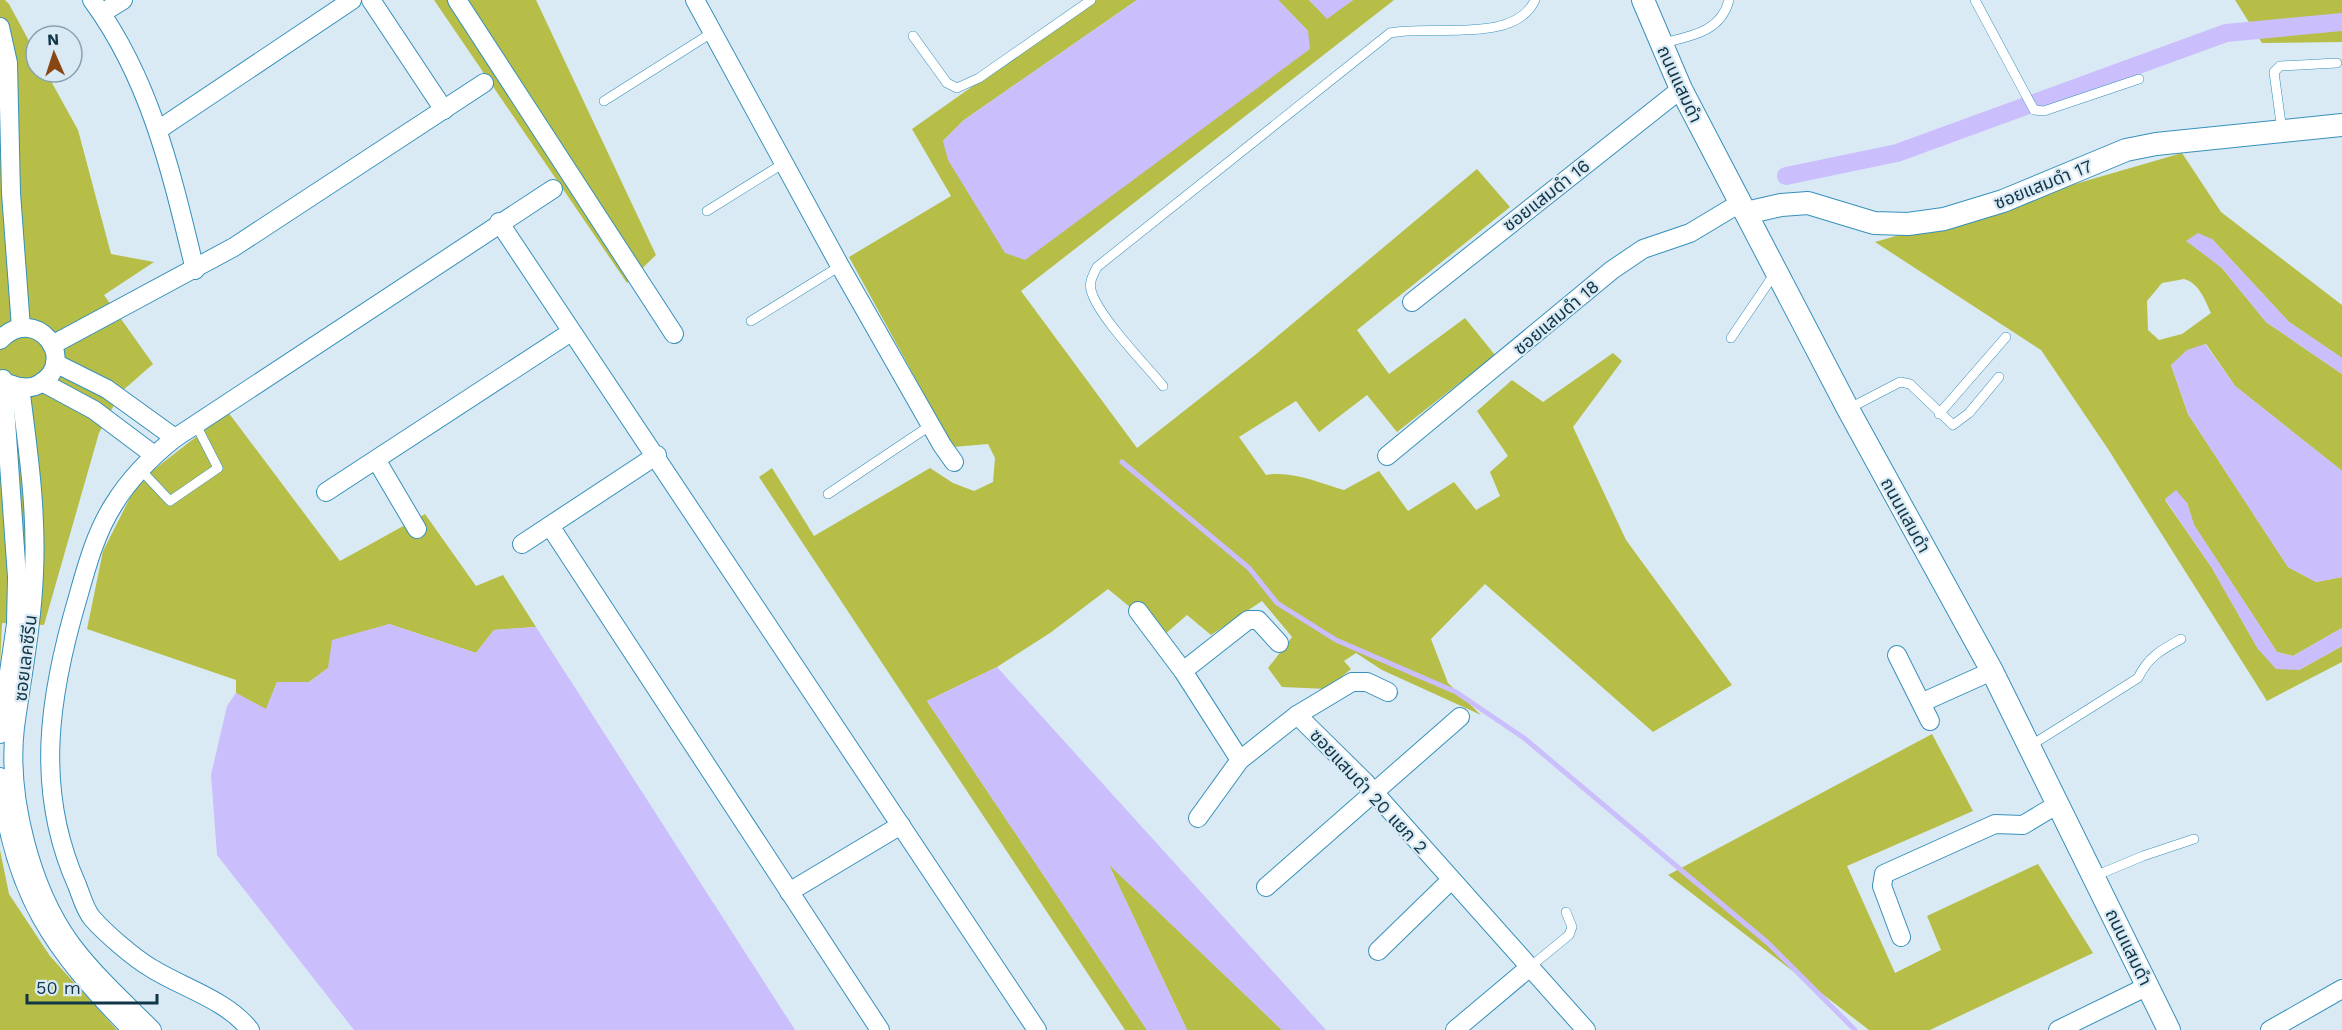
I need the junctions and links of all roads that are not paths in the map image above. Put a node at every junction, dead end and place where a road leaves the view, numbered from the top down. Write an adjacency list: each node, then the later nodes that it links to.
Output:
1 (123, 0): 11 (street)
2 (352, 0): 23 (street)
3 (371, 0): 21 (street)
4 (457, 0): 37 (street)
5 (695, 0): 13 (street)
6 (1091, 0): 14 (lane)
7 (1535, 0): 46 (lane)
8 (1643, 0): 15 (street, ถนนแสมดำ)
9 (1729, 0): 15 (lane)
10 (1975, 0): 17 (lane)
11 (97, 7): 23 (street)
12 (0, 27): 35 (street)
13 (713, 32): 20 (lane); 25 (street)
14 (913, 36)
15 (1661, 44): 19 (street, ถนนแสมดำ)
16 (2337, 63): 24 (lane)
17 (2139, 79)
18 (484, 83): 21 (street)
19 (1680, 88): 27 (street, ถนนแสมดำ); 33 (street, ซอยแสมดำ 16)
20 (603, 101)
21 (444, 110): 31 (street)
22 (2342, 125): 24 (street, ซอยแสมดำ 17)
23 (158, 130): 31 (street)
24 (2282, 131): 27 (street, ซอยแสมดำ 17)
25 (784, 163): 28 (lane); 30 (street)
26 (553, 189): 29 (street)
27 (1743, 208): 32 (street, ถนนแสมดำ); 55 (street, ซอยแสมดำ 18)
28 (707, 211)
29 (500, 222): 36 (street); 50 (street)
30 (840, 266): 34 (lane); 51 (street)
31 (195, 270): 41 (street)
32 (1776, 272): 39 (lane); 48 (street, ถนนแสมดำ)
33 (1412, 302)
34 (751, 321)
35 (21, 328): 40 (street); 41 (street)
36 (571, 332): 54 (street); 56 (street)
37 (674, 334)
38 (2006, 337): 49 (lane)
39 (1731, 338)
40 (0, 340)
41 (52, 345): 42 (street)
42 (55, 363): 45 (street); 52 (street)
43 (2, 376): 47 (street, ซอยเลคซีรีน); 65 (street, ซอยเลคซีรีน)
44 (1999, 377): 49 (lane)
45 (42, 382): 47 (street); 53 (street)
46 (1163, 386)
47 (20, 387): 65 (street, ซอยเลคซีรีน)
48 (1848, 410): 49 (lane); 70 (street, ถนนแสมดำ)
49 (1939, 414)
50 (195, 423): 52 (street); 58 (lane)
51 (931, 425): 57 (street); 60 (lane)
52 (175, 438): 53 (street)
53 (154, 455): 58 (street)
54 (657, 455): 61 (street); 83 (street)
55 (1387, 456)
56 (376, 461): 59 (street); 62 (street)
57 (954, 462)
58 (140, 469): 97 (street)
59 (326, 492)
60 (828, 494)
61 (550, 526): 63 (street); 88 (street)
62 (417, 529)
63 (522, 544)
64 (1138, 611): 69 (street)
65 (23, 615): 76 (street, ซอยเลคซีรีน); 96 (street, ซอยเลคซีรีน)
66 (2181, 639): 77 (lane)
67 (1279, 643): 69 (street)
68 (1897, 655): 72 (street)
69 (1183, 671): 78 (street)
70 (1992, 671): 72 (street); 77 (street, ถนนแสมดำ)
71 (1389, 692): 73 (street)
72 (1923, 702): 75 (street)
73 (1297, 715): 78 (street, ซอยแสมดำ 20 แยก 2); 80 (street, ซอยแสมดำ 20 แยก 2)
74 (1461, 717): 80 (street)
75 (1930, 721)
76 (0, 734)
77 (2030, 746): 81 (street, ถนนแสมดำ)
78 (1240, 760): 82 (street, ซอยแสมดำ 20 แยก 2)
79 (0, 777): 95 (street)
80 (1374, 794): 86 (street, ซอยแสมดำ 20 แยก 2); 87 (street)
81 (2058, 804): 85 (street, ถนนแสมดำ); 90 (street)
82 (1198, 818)
83 (901, 825): 88 (street); 99 (street)
84 (2194, 839): 85 (lane)
85 (2095, 876): 93 (street, ถนนแสมดำ)
86 (1451, 880): 91 (street); 92 (street, ซอยแสมดำ 20 แยก 2)
87 (1266, 887)
88 (789, 892): 98 (street)
89 (1566, 912): 92 (lane)
90 (1901, 937)
91 (1378, 951)
92 (1530, 967): 100 (street); 101 (street, ซอยแสมดำ 20 แยก 2)
93 (2148, 986): 102 (street); 103 (street, ถนนแสมดำ)
94 (2342, 989): 104 (street)
95 (132, 1030)
96 (152, 1030)
97 (250, 1030)
98 (880, 1030)
99 (1037, 1030)
100 (1455, 1030)
101 (1586, 1030)
102 (2058, 1030)
103 (2169, 1030)
104 (2270, 1030)

